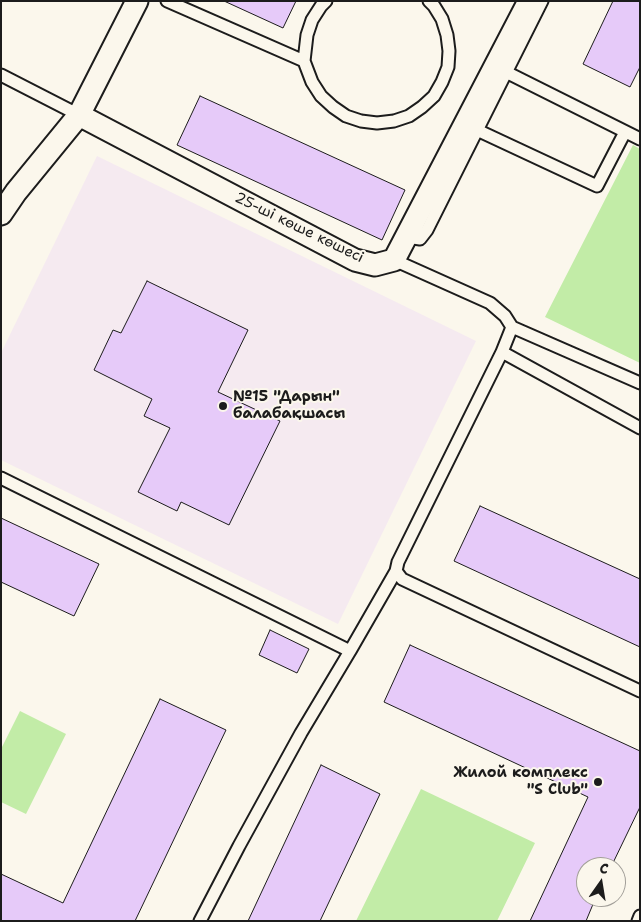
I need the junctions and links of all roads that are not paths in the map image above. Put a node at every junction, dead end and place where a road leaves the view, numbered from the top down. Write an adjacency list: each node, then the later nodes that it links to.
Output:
1 (137, 1): 10 (street)
2 (168, 1): 7 (lane)
3 (326, 1): 7 (lane)
4 (429, 1): 7 (lane)
5 (529, 1): 15 (street)
6 (542, 1): 8 (lane)
7 (304, 60)
8 (506, 72): 11 (lane); 12 (lane)
9 (1, 75): 10 (lane)
10 (80, 115): 14 (street); 16 (street, 25-ші көше көшесі)
11 (477, 130): 12 (lane); 15 (lane)
12 (625, 132): 13 (lane)
13 (640, 139)
14 (1, 214)
15 (406, 237): 16 (street)
16 (394, 260): 17 (lane)
17 (512, 327): 18 (lane); 19 (lane)
18 (502, 352): 20 (lane); 22 (lane)
19 (640, 383)
20 (640, 428)
21 (1, 478): 23 (lane)
22 (396, 571): 23 (lane); 24 (lane)
23 (350, 652): 26 (lane)
24 (640, 691)
25 (640, 916): 27 (lane)
26 (200, 921)
27 (638, 921)

